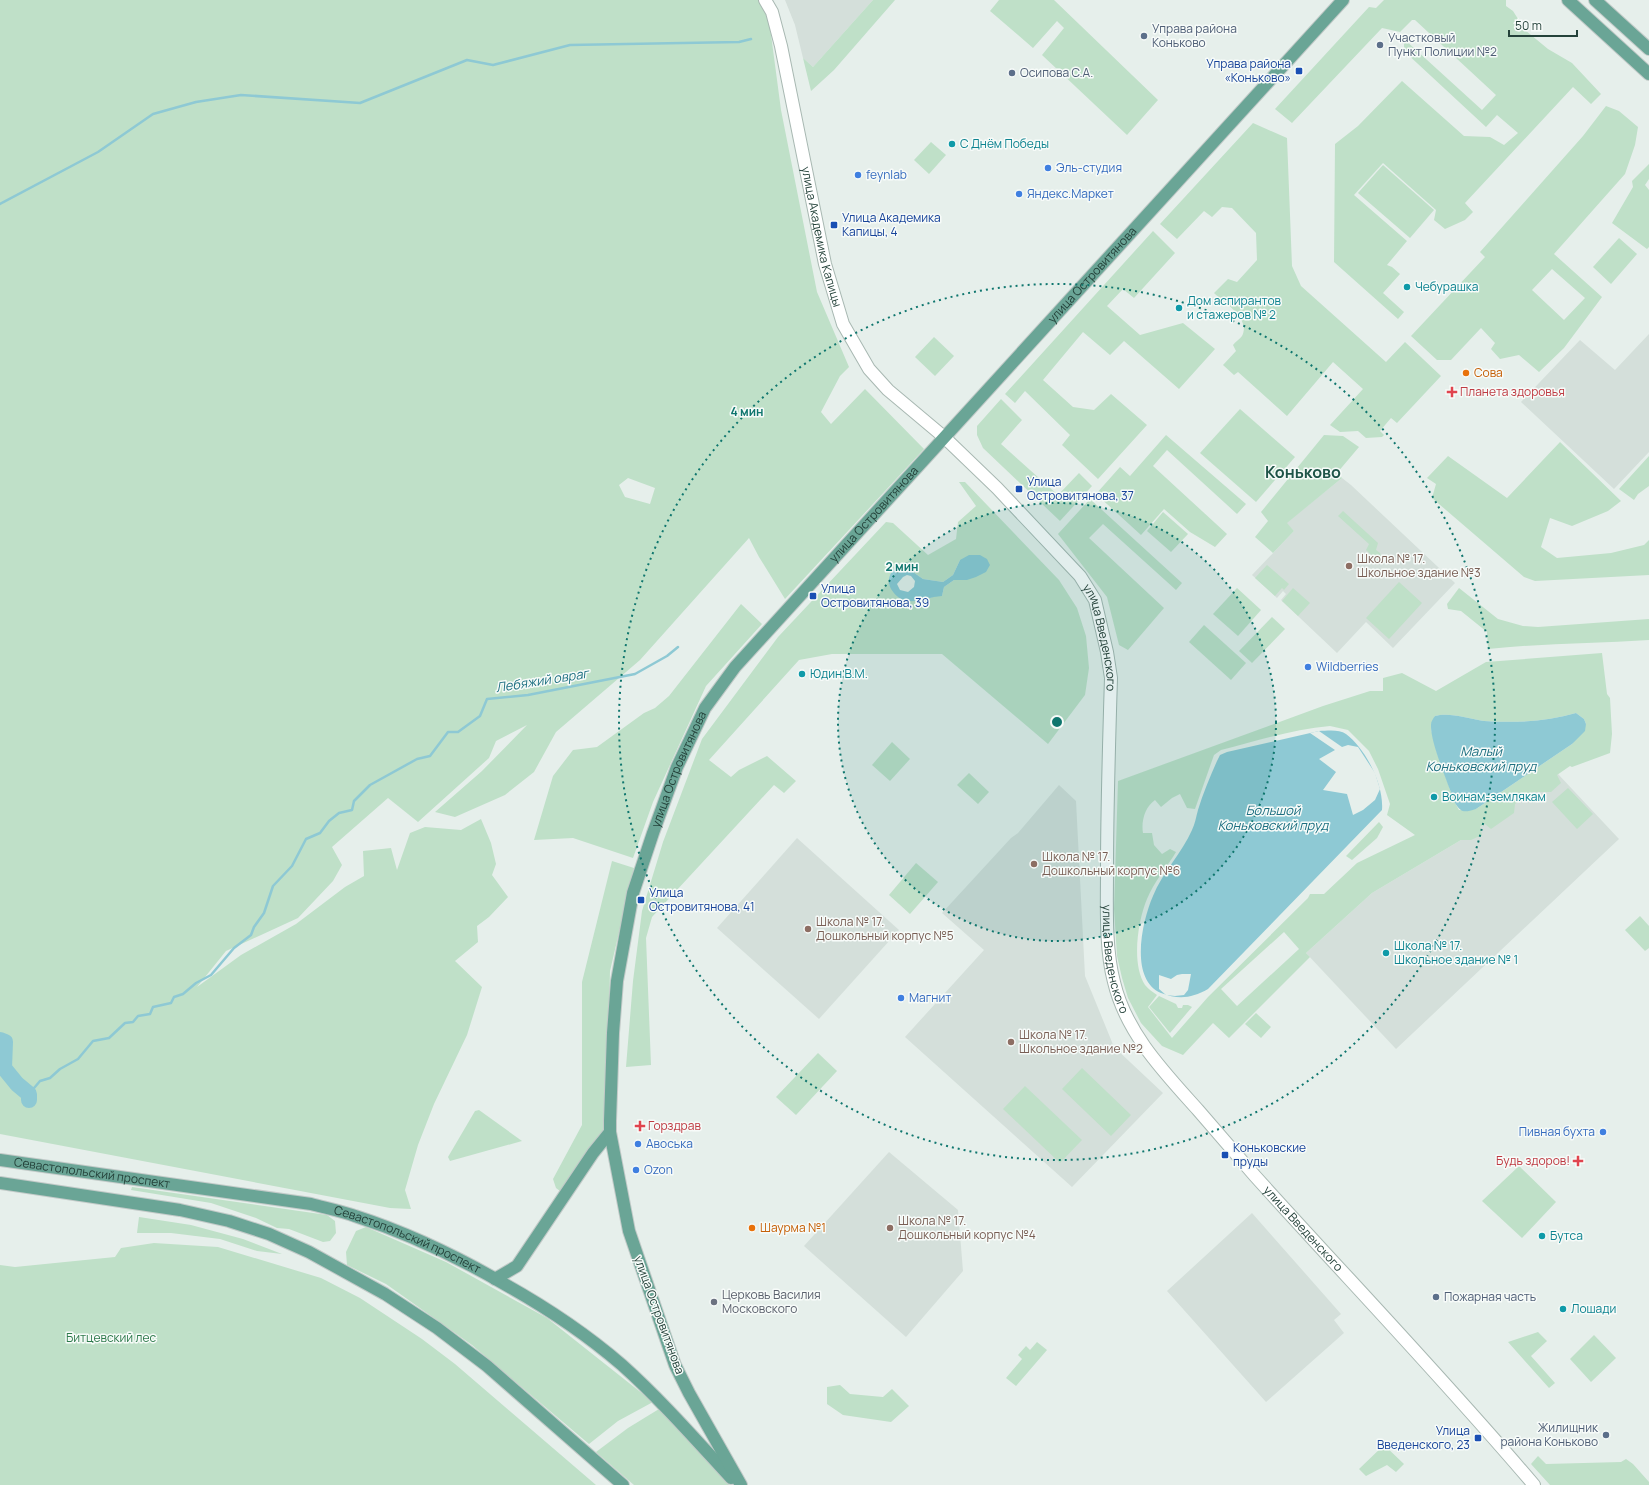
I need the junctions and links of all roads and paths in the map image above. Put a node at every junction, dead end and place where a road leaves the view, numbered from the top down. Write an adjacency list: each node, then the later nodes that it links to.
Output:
1 (765, 0): 7 (street, улица Академика Капицы)
2 (1343, 0): 7 (main road, улица Островитянова)
3 (1568, 0): 6 (main road)
4 (1595, 0): 5 (main road)
5 (1649, 49)
6 (1649, 74)
7 (944, 437): 8 (main road, улица Островитянова); 15 (street, улица Введенского)
8 (610, 1132): 11 (main road); 14 (main road, улица Островитянова)
9 (0, 1160): 11 (main road, Севастопольский проспект)
10 (0, 1183): 12 (main road, Севастопольский проспект)
11 (495, 1279): 13 (main road, Севастопольский проспект)
12 (623, 1485)
13 (738, 1485)
14 (741, 1485)
15 (1534, 1485)

